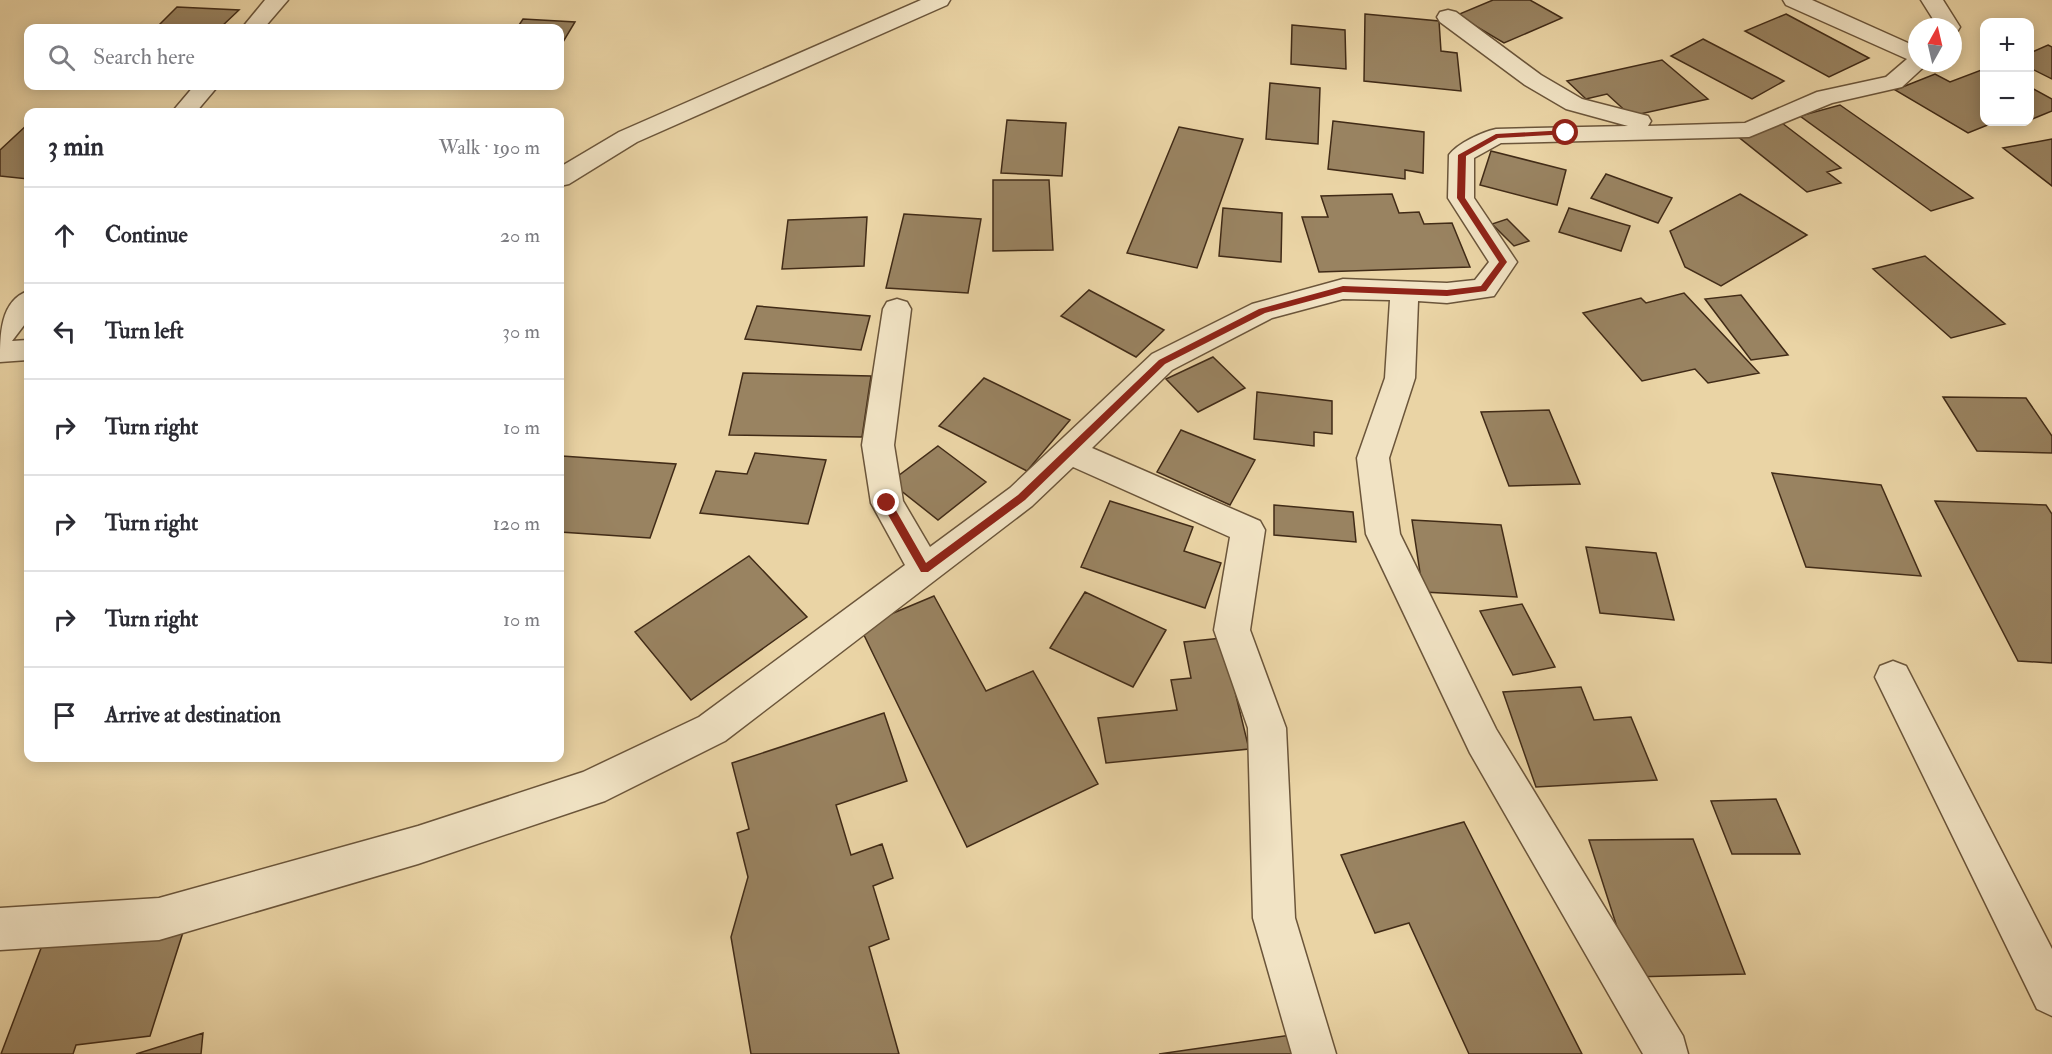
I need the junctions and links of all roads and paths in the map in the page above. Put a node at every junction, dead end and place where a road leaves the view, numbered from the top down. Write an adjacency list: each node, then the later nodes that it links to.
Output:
1 (277, 0): 7 (street)
2 (939, 0): 13 (street)
3 (1794, 0): 8 (street)
4 (1932, 0): 6 (street)
5 (1448, 17): 12 (street)
6 (1943, 18)
7 (256, 24)
8 (1908, 51)
9 (1908, 70): 12 (street)
10 (203, 90): 11 (street)
11 (187, 108)
12 (1684, 133): 14 (street)
13 (564, 176)
14 (1404, 291): 20 (street); 25 (street)
15 (24, 306): 17 (street)
16 (897, 309): 21 (street)
17 (0, 336)
18 (24, 350): 19 (street)
19 (0, 352)
20 (1070, 452): 21 (street); 26 (street)
21 (925, 569): 23 (street)
22 (1893, 677): 24 (street)
23 (0, 929)
24 (2052, 994)
25 (1667, 1052)
26 (1314, 1054)

